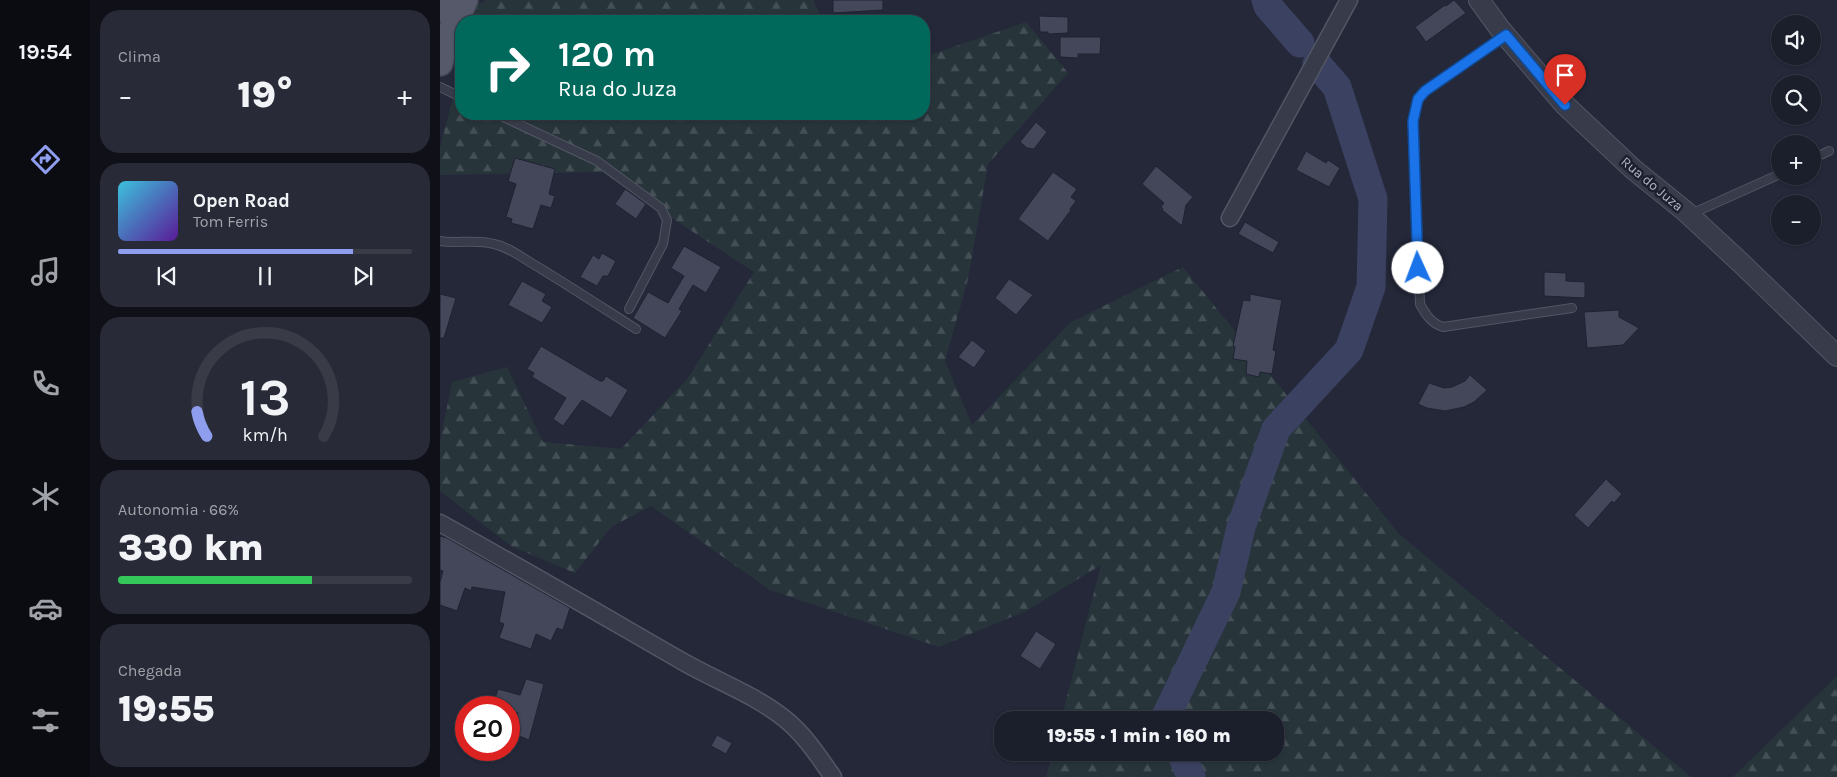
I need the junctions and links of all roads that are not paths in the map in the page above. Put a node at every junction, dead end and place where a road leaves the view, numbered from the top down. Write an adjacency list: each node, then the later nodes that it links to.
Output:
1 (444, 0): 5 (main road)
2 (465, 0): 6 (main road)
3 (1348, 0): 17 (street)
4 (1479, 0): 8 (street, Rua do Juza)
5 (440, 10)
6 (458, 15)
7 (455, 22): 9 (main road)
8 (1506, 35): 16 (street, Rua do Juza); 20 (lane)
9 (440, 64)
10 (440, 87): 11 (lane)
11 (455, 94)
12 (510, 120): 19 (lane)
13 (1829, 151): 14 (lane)
14 (1821, 155)
15 (1771, 178): 16 (lane)
16 (1690, 215): 22 (street, Rua do Juza)
17 (1230, 218)
18 (440, 241): 21 (lane)
19 (629, 308)
20 (1572, 308)
21 (636, 330)
22 (1837, 356)
23 (440, 523): 24 (street)
24 (833, 777)

